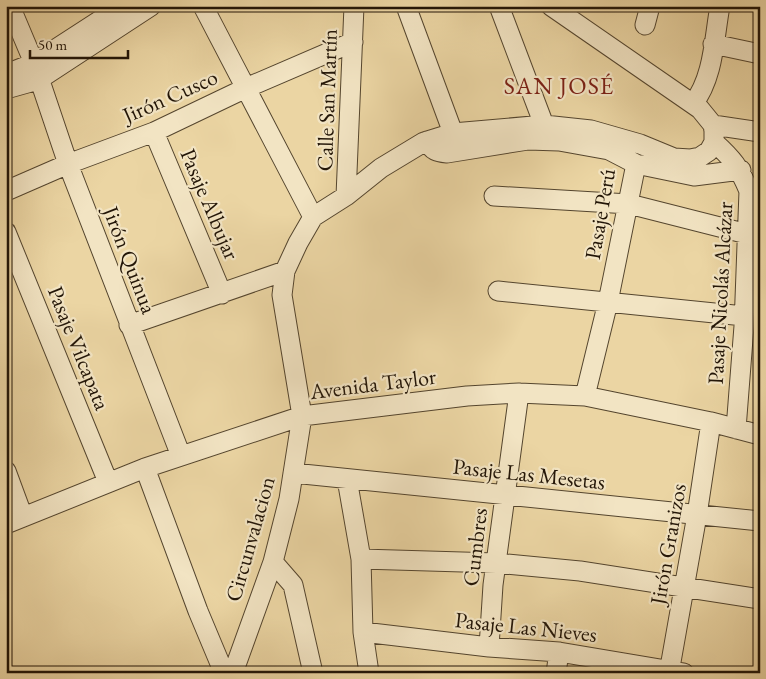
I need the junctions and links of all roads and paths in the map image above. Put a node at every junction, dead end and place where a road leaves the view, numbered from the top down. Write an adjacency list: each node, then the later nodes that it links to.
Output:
1 (10, 6): 15 (street, Jirón Quinua)
2 (122, 6): 15 (street)
3 (151, 6): 15 (street)
4 (203, 6): 17 (street)
5 (354, 6): 12 (street, Calle San Martín)
6 (406, 6): 23 (street)
7 (499, 6): 20 (street)
8 (551, 6): 19 (street, Pasaje Nicolás Alcázar)
9 (650, 6): 11 (street)
10 (720, 6): 13 (street)
11 (646, 25)
12 (353, 42): 17 (street, Jirón Cusco); 30 (street, Calle San Martín)
13 (714, 44): 14 (street); 19 (street)
14 (760, 54)
15 (36, 71): 16 (street); 18 (street); 26 (street, Jirón Quinua)
16 (6, 74)
17 (246, 88): 21 (street, Jirón Cusco); 33 (street)
18 (6, 89)
19 (693, 104): 24 (street, Pasaje Nicolás Alcázar)
20 (544, 125): 23 (street); 24 (street)
21 (154, 132): 26 (street, Jirón Cusco); 38 (street, Pasaje Albujar)
22 (760, 132): 24 (street)
23 (453, 133): 25 (street)
24 (714, 134): 28 (street, Pasaje Nicolás Alcázar)
25 (427, 141): 27 (street, Pasaje Perú); 30 (street)
26 (68, 164): 29 (street, Jirón Cusco); 41 (street, Jirón Quinua)
27 (636, 164): 28 (street); 32 (street, Pasaje Perú)
28 (740, 170): 35 (street, Pasaje Nicolás Alcázar)
29 (6, 191)
30 (346, 196): 33 (street)
31 (494, 196): 32 (street)
32 (629, 204): 35 (street); 39 (street, Pasaje Perú)
33 (313, 217): 36 (street, Circunvalacion)
34 (6, 232): 53 (street, Pasaje Vilcapata)
35 (754, 235): 40 (street, Pasaje Nicolás Alcázar)
36 (285, 271): 38 (street); 44 (street, Circunvalacion)
37 (498, 291): 39 (street)
38 (222, 294): 41 (street)
39 (608, 302): 40 (street); 43 (street, Pasaje Perú)
40 (750, 324): 46 (street, Pasaje Nicolás Alcázar)
41 (129, 325): 48 (street, Jirón Quinua)
42 (519, 393): 43 (street, Avenida Taylor); 44 (street, Avenida Taylor); 54 (street, Cumbres)
43 (586, 396): 45 (street, Avenida Taylor)
44 (302, 416): 48 (street, Avenida Taylor); 51 (street, Circunvalacion)
45 (711, 422): 46 (street, Avenida Taylor); 55 (street, Jirón Granizos)
46 (736, 429): 47 (street, Avenida Taylor)
47 (760, 435)
48 (181, 456): 49 (street, Avenida Taylor)
49 (145, 468): 53 (street, Avenida Taylor); 67 (street)
50 (6, 471): 56 (street)
51 (293, 473): 52 (street, Pasaje Las Mesetas); 59 (street, Circunvalacion)
52 (347, 479): 54 (street, Pasaje Las Mesetas); 58 (street)
53 (108, 482): 56 (street, Avenida Taylor)
54 (505, 495): 55 (street, Pasaje Las Mesetas); 60 (street, Cumbres)
55 (697, 515): 57 (street, Pasaje Las Mesetas); 61 (street, Jirón Granizos)
56 (14, 520)
57 (760, 521)
58 (361, 559): 60 (street); 63 (street)
59 (273, 562): 68 (street, Circunvalacion); 69 (street)
60 (496, 563): 61 (street); 64 (street, Cumbres)
61 (684, 588): 62 (street); 66 (street, Jirón Granizos)
62 (760, 599)
63 (363, 632): 64 (street, Pasaje Las Nieves); 70 (street)
64 (489, 647): 65 (street, Pasaje Las Nieves)
65 (559, 652): 66 (street, Pasaje Las Nieves); 71 (street)
66 (674, 672)
67 (224, 673)
68 (233, 673)
69 (313, 673)
70 (368, 673)
71 (556, 673)

